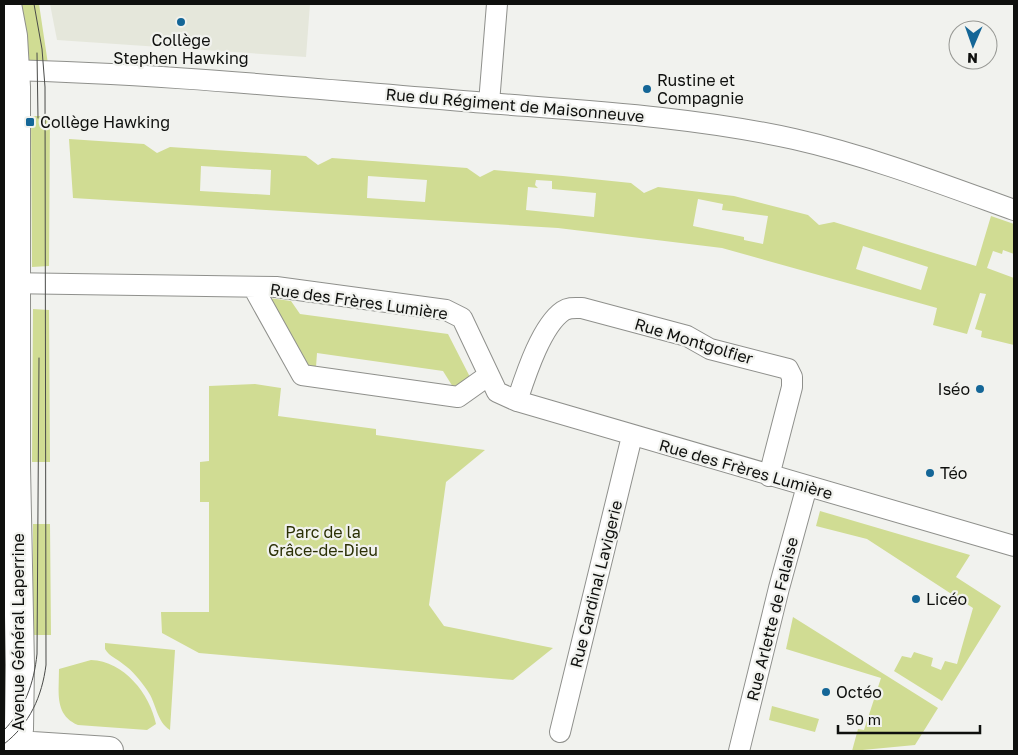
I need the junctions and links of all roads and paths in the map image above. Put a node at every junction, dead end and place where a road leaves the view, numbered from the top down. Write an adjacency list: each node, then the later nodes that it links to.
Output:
1 (7, 4): 3 (street, Avenue Général Laperrine)
2 (497, 4): 4 (street)
3 (10, 70): 4 (street, Rue du Régiment de Maisonneuve); 5 (street, Avenue Général Laperrine)
4 (489, 103): 6 (street, Rue du Régiment de Maisonneuve)
5 (9, 208): 7 (street, Avenue Général Laperrine)
6 (1014, 210)
7 (10, 284): 8 (street, Rue des Frères Lumière); 14 (street, Avenue Général Laperrine)
8 (252, 287): 9 (street, Rue des Frères Lumière); 9 (street, Rue des Frères Lumière)
9 (489, 375): 10 (street, Rue des Frères Lumière)
10 (517, 401): 11 (street, Rue des Frères Lumière); 12 (street, Rue Montgolfier)
11 (632, 436): 12 (street, Rue des Frères Lumière); 16 (street, Rue Cardinal Lavigerie)
12 (769, 476): 13 (street, Rue des Frères Lumière)
13 (807, 486): 15 (street, Rue des Frères Lumière); 19 (street, Rue Arlette de Falaise)
14 (10, 492): 17 (street, Avenue Général Laperrine)
15 (1014, 546)
16 (560, 732)
17 (8, 743): 18 (street)
18 (109, 751)
19 (739, 751)

